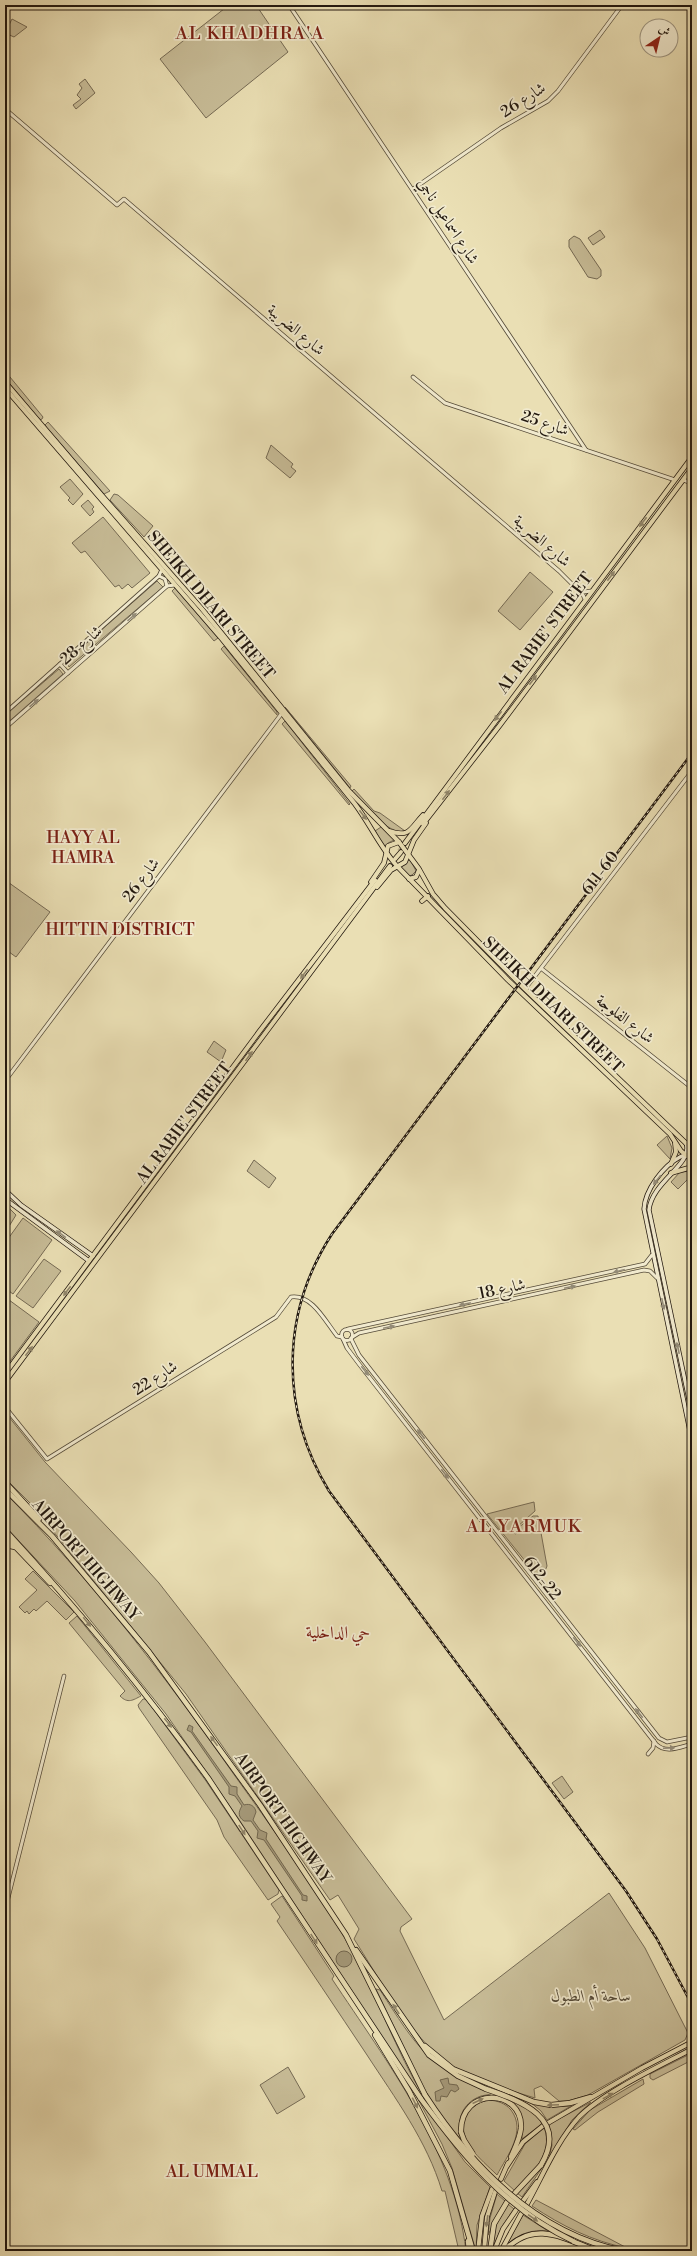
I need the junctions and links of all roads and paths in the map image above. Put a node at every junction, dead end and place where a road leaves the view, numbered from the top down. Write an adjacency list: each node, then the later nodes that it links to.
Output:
1 (289, 5): 4 (street, شارع اسماعيل ناجي)
2 (622, 5): 4 (street, شارع 26)
3 (5, 109): 20 (street, شارع الضريبة)
4 (413, 189): 8 (street, شارع اسماعيل ناجي)
5 (413, 376): 8 (street, شارع 25)
6 (5, 382): 34 (main road, SHEIKH DHARI STREET)
7 (5, 388): 18 (main road, SHEIKH DHARI STREET)
8 (586, 450): 11 (street, شارع 25)
9 (692, 457): 11 (main road, AL RABIE' STREET)
10 (692, 468): 12 (main road, AL RABIE' STREET)
11 (675, 480): 14 (main road, AL RABIE' STREET)
12 (683, 480): 13 (street); 15 (main road, AL RABIE' STREET)
13 (692, 483)
14 (664, 495): 15 (main road); 16 (main road, AL RABIE' STREET)
15 (669, 498): 17 (main road, AL RABIE' STREET)
16 (657, 504): 17 (main road); 23 (main road, AL RABIE' STREET, one-way to 23)
17 (662, 508): 28 (main road, AL RABIE' STREET, one-way to 17)
18 (162, 569): 19 (street, شارع 28); 21 (main road, SHEIKH DHARI STREET)
19 (159, 576): 22 (street); 25 (street, شارع 28)
20 (571, 582): 23 (street, شارع الضريبة); 24 (street, شارع الضريبة)
21 (175, 585): 22 (street); 30 (main road, SHEIKH DHARI STREET)
22 (167, 586): 26 (street, شارع 28, one-way to 22)
23 (591, 591): 24 (main road, AL RABIE' STREET)
24 (585, 599): 27 (main road, AL RABIE' STREET)
25 (60, 664): 26 (street); 29 (street, شارع 28)
26 (68, 673): 31 (street, شارع 28, one-way to 26)
27 (513, 696): 28 (main road); 33 (main road, AL RABIE' STREET, one-way to 33)
28 (518, 700): 33 (main road, AL RABIE' STREET, one-way to 28)
29 (5, 713)
30 (282, 713): 35 (main road, SHEIKH DHARI STREET, one-way to 35); 55 (street, شارع 26)
31 (5, 728)
32 (692, 771): 53 (street, 611-60)
33 (431, 811): 37 (main road); 39 (main road, AL RABIE' STREET); 42 (main road)
34 (377, 822): 35 (main road); 36 (main road, SHEIKH DHARI STREET)
35 (371, 827): 41 (main road, SHEIKH DHARI STREET)
36 (388, 831): 37 (main road); 38 (main road, SHEIKH DHARI STREET)
37 (408, 833): 38 (main road)
38 (399, 842): 41 (main road); 42 (main road)
39 (406, 844)
40 (400, 851): 43 (main road)
41 (386, 854): 45 (main road); 50 (main road)
42 (409, 855): 45 (main road); 46 (main road, SHEIKH DHARI STREET)
43 (394, 859)
44 (389, 865): 50 (main road, AL RABIE' STREET)
45 (397, 866): 47 (main road, SHEIKH DHARI STREET); 50 (main road)
46 (419, 869): 47 (main road); 48 (main road, SHEIKH DHARI STREET)
47 (409, 879): 49 (main road, SHEIKH DHARI STREET)
48 (424, 880): 49 (main road); 54 (main road, SHEIKH DHARI STREET)
49 (420, 888): 51 (main road, SHEIKH DHARI STREET)
50 (366, 895): 71 (main road, AL RABIE' STREET, one-way to 71); 87 (main road, AL RABIE' STREET, one-way to 50)
51 (428, 896): 52 (main road); 57 (main road, SHEIKH DHARI STREET)
52 (422, 901)
53 (542, 969): 54 (street, 611-60); 56 (street, شارع الفلوجة)
54 (525, 989): 58 (main road, SHEIKH DHARI STREET)
55 (5, 1081)
56 (692, 1088)
57 (674, 1139): 60 (main road, SHEIKH DHARI STREET); 63 (main road)
58 (686, 1143): 59 (main road, SHEIKH DHARI STREET); 60 (main road)
59 (692, 1149)
60 (686, 1155): 61 (main road); 62 (main road, SHEIKH DHARI STREET); 63 (main road); 65 (main road)
61 (692, 1155)
62 (692, 1160)
63 (671, 1164): 70 (main road, one-way to 70)
64 (692, 1167): 65 (main road)
65 (671, 1173): 88 (main road, one-way to 65)
66 (5, 1190): 68 (main road, one-way to 66)
67 (5, 1198): 69 (main road)
68 (75, 1244): 69 (main road); 71 (main road)
69 (72, 1249): 72 (main road)
70 (652, 1255): 73 (main road); 74 (street, شارع 18, one-way to 74)
71 (93, 1256): 72 (main road, AL RABIE' STREET)
72 (89, 1261): 86 (main road, AL RABIE' STREET, one-way to 86)
73 (657, 1278): 75 (street, شارع 18, one-way to 73); 89 (main road, one-way to 89)
74 (552, 1285): 75 (street); 77 (street, شارع 18)
75 (553, 1290): 78 (street, شارع 18)
76 (291, 1297): 84 (street, 612-22); 90 (street, شارع 22)
77 (478, 1302): 78 (street); 79 (street, شارع 18, one-way to 79)
78 (479, 1307): 80 (street, شارع 18)
79 (436, 1311): 80 (street); 81 (street, شارع 18)
80 (437, 1316): 82 (street, شارع 18)
81 (400, 1319): 82 (street); 83 (street, شارع 18)
82 (401, 1324): 85 (street, شارع 18, one-way to 82)
83 (348, 1329): 84 (street); 85 (street, 612-22)
84 (343, 1338): 85 (street); 96 (street, 612-22, one-way to 96)
85 (351, 1338): 95 (street, 612-22, one-way to 85)
86 (6, 1374)
87 (5, 1382)
88 (686, 1387): 89 (main road); 91 (main road)
89 (680, 1388): 92 (main road)
90 (5, 1407)
91 (692, 1414)
92 (692, 1441)
93 (5, 1482): 99 (highway)
94 (5, 1489): 99 (highway, AIRPORT HIGHWAY)
95 (490, 1522): 96 (street); 103 (street, 612-22)
96 (486, 1526): 104 (street, 612-22)
97 (5, 1530): 102 (highway)
98 (5, 1536): 101 (highway)
99 (52, 1536): 113 (highway, AIRPORT HIGHWAY, one-way to 99)
100 (5, 1545): 101 (highway)
101 (15, 1547): 102 (highway)
102 (78, 1611): 114 (highway, one-way to 114)
103 (566, 1620): 104 (street); 107 (street, 612-22, one-way to 103)
104 (562, 1623): 108 (street, 612-22, one-way to 108)
105 (64, 1676): 112 (street)
106 (692, 1737): 107 (street, 612-22)
107 (686, 1738): 110 (street)
108 (654, 1741): 110 (street, 612-22, one-way to 110); 111 (street)
109 (692, 1744): 110 (street, 612-22)
110 (687, 1746)
111 (648, 1754)
112 (5, 1910)
113 (346, 1935): 115 (highway, one-way to 113); 124 (highway, AIRPORT HIGHWAY, bridge)
114 (360, 2009): 131 (highway, one-way to 131); 132 (highway, one-way to 132, bridge)
115 (411, 2031): 120 (highway, one-way to 115); 125 (highway, bridge)
116 (692, 2046): 117 (main road); 118 (main road); 119 (main road)
117 (661, 2062): 118 (main road); 119 (main road)
118 (637, 2071): 120 (main road)
119 (641, 2076): 122 (main road, one-way to 119)
120 (592, 2097): 121 (main road)
121 (511, 2157): 123 (main road); 124 (highway, one-way to 121, bridge)
122 (551, 2161): 126 (main road); 128 (main road)
123 (500, 2179)
124 (502, 2187): 142 (highway, bridge)
125 (515, 2194)
126 (523, 2201)
127 (507, 2202): 137 (highway)
128 (527, 2204)
129 (516, 2210): 138 (main road)
130 (521, 2214): 139 (main road)
131 (468, 2233): 133 (highway); 134 (highway)
132 (575, 2242): 139 (highway, bridge); 140 (highway); 141 (highway)
133 (468, 2251)
134 (473, 2251)
135 (478, 2251): 136 (main road, one-way to 136)
136 (484, 2251)
137 (490, 2251)
138 (494, 2251)
139 (503, 2251)
140 (590, 2251)
141 (597, 2251)
142 (624, 2251)

